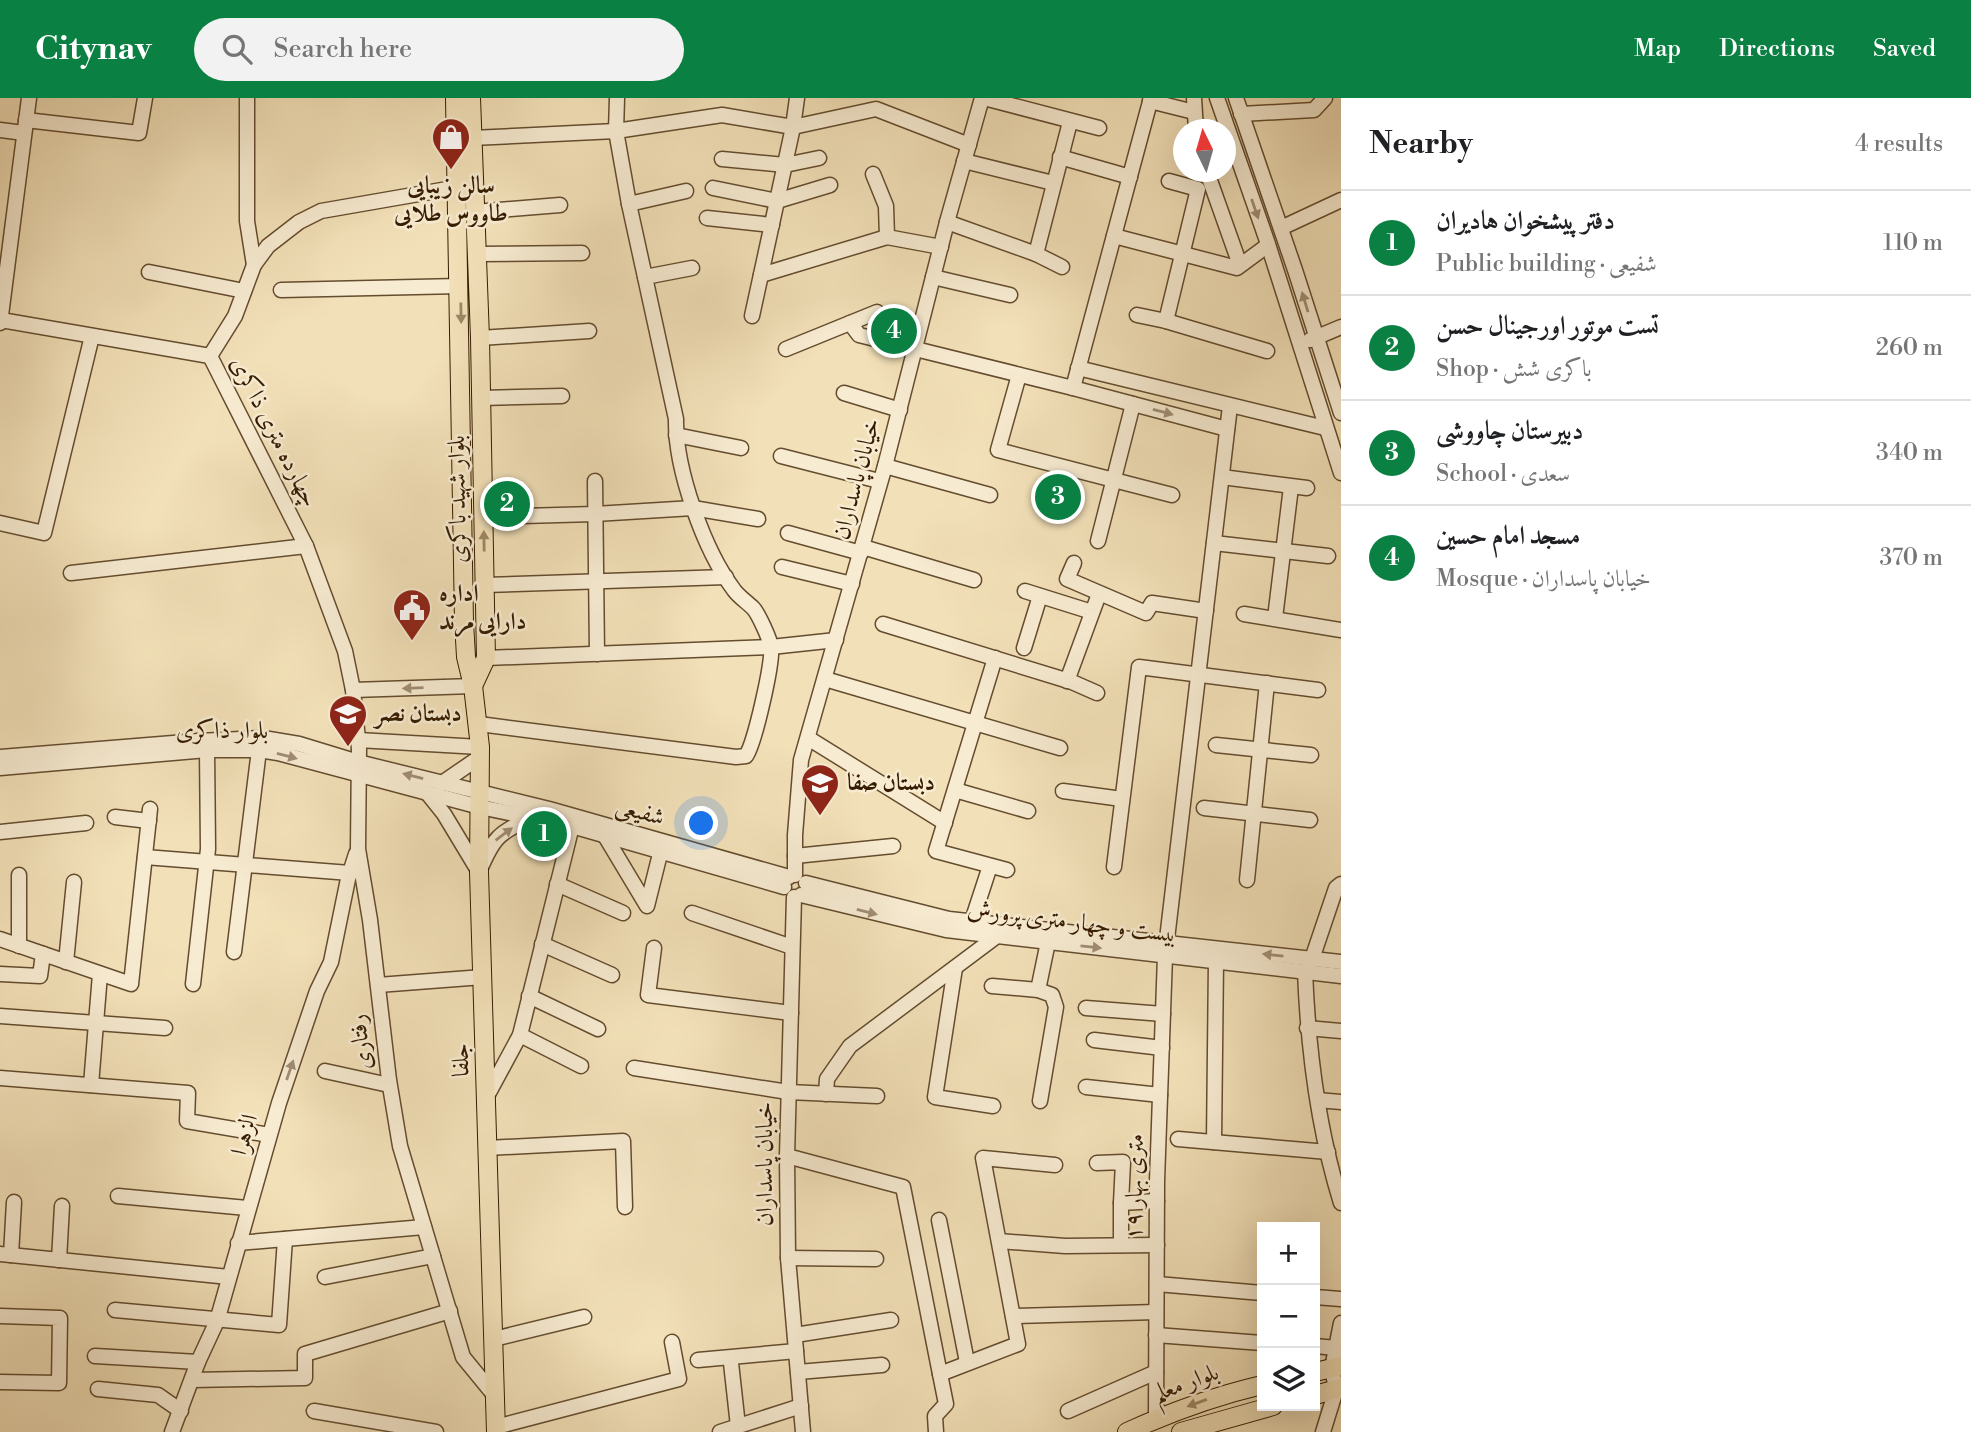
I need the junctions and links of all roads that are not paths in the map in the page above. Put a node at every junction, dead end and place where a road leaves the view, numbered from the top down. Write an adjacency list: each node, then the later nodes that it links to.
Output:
1 (29, 98): 17 (street)
2 (145, 98): 17 (street)
3 (247, 98): 56 (street)
4 (456, 98): 35 (main road, بلوار شهید باکری)
5 (471, 98): 22 (main road, بلوار شهید باکری)
6 (617, 98): 21 (street)
7 (797, 98): 18 (street)
8 (983, 98): 16 (street); 23 (street, خیابان پاسداران)
9 (1217, 98): 50 (street, one-way to 50)
10 (1236, 98): 15 (street)
11 (1325, 98): 14 (street)
12 (1150, 99): 13 (street); 30 (street)
13 (1194, 105)
14 (1284, 105): 15 (street)
15 (1241, 114): 47 (street)
16 (1070, 122): 19 (street); 25 (street)
17 (25, 126): 20 (street); 46 (street)
18 (793, 127): 21 (street); 23 (street); 28 (street)
19 (1099, 128)
20 (0, 130)
21 (616, 131): 22 (street); 40 (street)
22 (472, 138): 42 (main road, بلوار شهید باکری)
23 (969, 145): 27 (street, خیابان پاسداران)
24 (819, 158): 28 (street)
25 (1060, 158): 30 (street); 33 (street)
26 (722, 159): 28 (street)
27 (964, 161): 33 (street); 44 (street, خیابان پاسداران)
28 (785, 165): 39 (street)
29 (873, 174): 49 (street)
30 (1129, 177): 48 (street)
31 (1169, 181): 55 (street)
32 (1211, 182): 57 (street)
33 (1053, 183): 54 (street)
34 (830, 186): 39 (street)
35 (458, 187): 56 (street, چهارده متری ذاکری); 64 (main road, بلوار شهید باکری)
36 (713, 188): 39 (street)
37 (686, 191): 40 (street)
38 (1341, 200): 47 (street)
39 (777, 201): 45 (street)
40 (629, 204): 62 (street)
41 (560, 205): 42 (street)
42 (475, 212): 53 (main road, بلوار شهید باکری)
43 (707, 218): 45 (street)
44 (947, 222): 51 (street, خیابان پاسداران); 54 (street)
45 (772, 225): 61 (street)
46 (6, 228): 71 (street)
47 (1281, 228): 78 (street, one-way to 47)
48 (1114, 236): 55 (street); 84 (street)
49 (887, 237): 51 (street); 61 (street)
50 (1268, 245): 57 (street); 79 (street)
51 (941, 247): 63 (street, خیابان پاسداران)
52 (582, 253): 53 (street)
53 (477, 254): 77 (main road, بلوار شهید باکری)
54 (1036, 254): 58 (street)
55 (1183, 254): 57 (street); 72 (street)
56 (254, 265): 66 (street, چهارده متری ذاکری)
57 (1240, 265)
58 (1062, 267)
59 (692, 268): 62 (street)
60 (149, 272): 66 (street)
61 (761, 275): 70 (street)
62 (645, 277): 96 (street)
63 (933, 277): 67 (street); 81 (street, خیابان پاسداران)
64 (460, 286): 65 (street); 148 (main road, بلوار شهید باکری, one-way to 148)
65 (281, 290)
66 (244, 291): 83 (street, چهارده متری ذاکری)
67 (1010, 295)
68 (877, 312): 73 (street)
69 (1137, 315): 72 (street)
70 (752, 316)
71 (0, 321): 76 (street)
72 (1166, 321): 82 (street)
73 (850, 323): 80 (street); 81 (street)
74 (1341, 327): 78 (street)
75 (589, 331): 77 (street)
76 (92, 336): 83 (street); 113 (street)
77 (480, 338): 89 (main road, بلوار شهید باکری)
78 (1317, 338): 79 (street); 93 (street)
79 (1298, 342): 94 (street)
80 (786, 349)
81 (915, 351): 85 (street); 92 (street, خیابان پاسداران)
82 (1268, 352)
83 (210, 356): 117 (street, چهارده متری ذاکری)
84 (1079, 368): 86 (street); 91 (street)
85 (1019, 375): 86 (street); 102 (street)
86 (1073, 388): 90 (street)
87 (844, 393): 92 (street)
88 (562, 396): 89 (street)
89 (481, 398): 128 (main road, بلوار شهید باکری, one-way to 89)
90 (1133, 404): 95 (street, one-way to 95); 102 (street)
91 (1230, 406): 94 (street); 95 (street, ۱۹ متری بهار)
92 (900, 410): 99 (street, خیابان پاسداران)
93 (1340, 410)
94 (1325, 428): 100 (street)
95 (1227, 429): 101 (street, ۱۹ متری بهار)
96 (676, 435): 97 (street); 109 (street)
97 (741, 448)
98 (781, 456): 104 (street)
99 (885, 466): 104 (street, خیابان پاسداران); 107 (street)
100 (1341, 473)
101 (1222, 477): 105 (street); 116 (street, ۱۹ متری بهار)
102 (1114, 478): 108 (street); 115 (street)
103 (595, 481): 110 (street)
104 (879, 481): 118 (street, خیابان پاسداران)
105 (1291, 487): 106 (street); 119 (street)
106 (1307, 488)
107 (990, 495)
108 (1172, 495)
109 (693, 508): 110 (street); 112 (street); 124 (street)
110 (595, 514): 111 (street); 125 (street)
111 (522, 516)
112 (758, 519)
113 (0, 523)
114 (788, 533): 118 (street)
115 (1098, 541)
116 (1214, 543): 119 (street); 132 (street, ۱۹ متری بهار)
117 (306, 546): 123 (street); 149 (street, چهارده متری ذاکری)
118 (862, 550): 126 (street); 127 (street, خیابان پاسداران)
119 (1283, 551): 120 (street); 135 (street)
120 (1328, 556)
121 (1073, 563): 130 (street)
122 (782, 567): 127 (street)
123 (71, 573)
124 (726, 577): 125 (street); 139 (street)
125 (596, 580): 128 (street); 141 (street)
126 (974, 580)
127 (852, 584): 138 (street, خیابان پاسداران)
128 (484, 585): 142 (main road, بلوار شهید باکری)
129 (1025, 591): 131 (street)
130 (1099, 594): 132 (street); 133 (street)
131 (1040, 596): 133 (street); 140 (street)
132 (1206, 611): 144 (street, ۱۹ متری بهار)
133 (1093, 612): 146 (street)
134 (1244, 614): 135 (street)
135 (1275, 618): 137 (street)
136 (883, 624): 143 (street)
137 (1341, 630)
138 (836, 640): 139 (street); 145 (street, خیابان پاسداران)
139 (771, 647): 141 (street); 153 (street)
140 (1024, 648)
141 (597, 654): 142 (street)
142 (485, 658): 148 (main road, بلوار شهید باکری)
143 (995, 658): 146 (street); 152 (street)
144 (1199, 674): 147 (street); 170 (street); 211 (street, ۱۹ متری بهار)
145 (825, 679): 152 (street); 154 (street, خیابان پاسداران)
146 (1067, 681): 151 (street)
147 (1268, 683): 150 (street); 160 (street)
148 (473, 686): 149 (street, one-way to 149); 153 (main road, جلفا)
149 (353, 690): 155 (street, چهارده متری ذاکری)
150 (1318, 690)
151 (1097, 693)
152 (975, 723): 158 (street); 167 (street)
153 (479, 724): 161 (main road, جلفا)
154 (808, 738): 178 (street); 186 (street, خیابان پاسداران)
155 (358, 740): 161 (street); 165 (street, چهارده متری ذاکری)
156 (261, 744): 159 (street, بلوار ذاکری); 163 (street, بلوار ذاکری); 165 (street, بلوار ذاکری); 189 (street)
157 (1216, 745): 160 (street)
158 (1060, 748)
159 (207, 750): 164 (street, بلوار ذاکری); 188 (street)
160 (1261, 750): 162 (street); 174 (street)
161 (480, 752): 166 (street); 171 (main road, جلفا)
162 (1311, 755)
163 (0, 757)
164 (0, 768)
165 (358, 768): 166 (street, بلوار ذاکری, one-way to 165); 169 (street, بلوار ذاکری); 185 (street, چهارده متری ذاکری)
166 (442, 783): 171 (street, بلوار ذاکری)
167 (955, 790): 173 (street); 178 (street)
168 (1063, 791): 170 (street)
169 (428, 794): 171 (street, بلوار ذاکری); 194 (street)
170 (1122, 799): 191 (street)
171 (480, 800): 176 (street, شفیعی); 184 (street, شفیعی); 194 (main road, جلفا)
172 (1204, 808): 174 (street)
173 (1028, 811)
174 (1254, 813): 177 (street); 196 (street)
175 (116, 817): 187 (street)
176 (533, 817): 180 (street, شفیعی); 194 (street, one-way to 176)
177 (1310, 820)
178 (945, 822): 190 (street)
179 (86, 823): 181 (street)
180 (572, 826): 182 (street, شفیعی); 198 (street)
181 (0, 832)
182 (605, 836): 184 (street, شفیعی); 184 (street)
183 (893, 846): 186 (street)
184 (661, 847): 200 (street, شفیعی)
185 (358, 849): 193 (street, الزهرا); 225 (street, رفتاری)
186 (795, 856): 200 (street, خیابان پاسداران)
187 (145, 857): 188 (street); 220 (street)
188 (206, 861): 189 (street); 224 (street)
189 (245, 865): 193 (street); 212 (street)
190 (990, 866): 192 (street); 203 (street)
191 (1114, 867)
192 (1007, 870)
193 (350, 873): 257 (street, الزهرا, one-way to 193)
194 (479, 873): 223 (main road, جلفا)
195 (19, 875): 208 (street)
196 (1247, 880)
197 (74, 882): 215 (street)
198 (557, 884): 201 (street); 207 (street)
199 (1341, 884): 217 (street)
200 (795, 886): 203 (street, بیست و چهار متری پرورش); 204 (street, بیست و چهار متری پرورش, one-way to 204); 209 (street, خیابان پاسداران)
201 (623, 913)
202 (692, 914): 209 (street)
203 (972, 921): 211 (street, بیست و چهار متری پرورش)
204 (997, 936): 206 (street, بیست و چهار متری پرورش); 218 (street)
205 (0, 939): 208 (street)
206 (1048, 942): 211 (street, بیست و چهار متری پرورش, one-way to 211); 227 (street)
207 (542, 944): 221 (street); 228 (street)
208 (19, 946): 213 (street)
209 (792, 947): 230 (street, خیابان پاسداران)
210 (654, 948): 230 (street)
211 (1166, 950): 214 (street, بیست و چهار متری پرورش); 217 (street, بیست و چهار متری پرورش, one-way to 211); 231 (street, ۱۹ متری بهار)
212 (234, 952)
213 (43, 954): 215 (street); 219 (street)
214 (1216, 961): 217 (street, بیست و چهار متری پرورش); 259 (street)
215 (66, 962): 220 (street)
216 (1341, 962): 217 (street, بیست و چهار متری پرورش)
217 (1308, 965): 222 (street, بیست و چهار متری پرورش); 235 (street)
218 (955, 968): 249 (street); 256 (street)
219 (0, 974)
220 (100, 974): 233 (street)
221 (612, 975)
222 (1341, 976)
223 (483, 977): 225 (street); 252 (main road, جلفا)
224 (193, 984)
225 (378, 985): 246 (street, رفتاری)
226 (992, 986): 227 (street)
227 (1038, 990): 254 (street)
228 (528, 996): 236 (street); 238 (street)
229 (1086, 1008): 231 (street)
230 (790, 1013): 248 (street, خیابان پاسداران)
231 (1163, 1014): 240 (street, ۱۹ متری بهار)
232 (0, 1016): 233 (street)
233 (96, 1024): 234 (street); 245 (street)
234 (165, 1028)
235 (1307, 1028): 237 (street); 253 (street)
236 (598, 1029)
237 (1341, 1031)
238 (520, 1035): 241 (street); 252 (street)
239 (1094, 1040): 240 (street)
240 (1162, 1048): 251 (street, ۱۹ متری بهار)
241 (581, 1066)
242 (634, 1068): 248 (street)
243 (325, 1071): 246 (street)
244 (0, 1078): 245 (street)
245 (91, 1085): 257 (street)
246 (390, 1085): 274 (street, رفتاری)
247 (1086, 1087): 251 (street)
248 (788, 1092): 249 (street); 262 (street, خیابان پاسداران)
249 (826, 1094): 250 (street)
250 (877, 1096)
251 (1160, 1096): 266 (street, ۱۹ متری بهار)
252 (486, 1098): 260 (main road, جلفا)
253 (1318, 1100): 255 (street); 261 (street)
254 (1040, 1101)
255 (1341, 1102)
256 (993, 1106)
257 (269, 1135): 272 (street, الزهرا)
258 (1178, 1139): 259 (street)
259 (1214, 1142): 261 (street)
260 (488, 1148): 271 (street); 302 (main road, جلفا)
261 (1328, 1152): 269 (street)
262 (787, 1156): 282 (street, خیابان پاسداران); 317 (street)
263 (1097, 1163): 268 (street)
264 (1055, 1165): 276 (street)
265 (118, 1196): 272 (street)
266 (1157, 1200): 268 (street); 279 (street, ۱۹ متری بهار)
267 (14, 1202): 280 (street)
268 (1121, 1203): 278 (street)
269 (1341, 1203)
270 (62, 1206): 284 (street)
271 (625, 1207)
272 (247, 1208): 277 (street, الزهرا)
273 (939, 1220): 311 (street)
274 (425, 1227): 275 (street); 281 (street, رفتاری)
275 (285, 1239): 277 (street); 298 (street)
276 (999, 1241): 278 (street); 295 (street)
277 (238, 1242): 285 (street, الزهرا)
278 (1121, 1245): 279 (street)
279 (1157, 1245): 287 (street, ۱۹ متری بهار)
280 (5, 1254): 284 (street)
281 (433, 1256): 286 (street); 292 (street, رفتاری)
282 (788, 1258): 283 (street); 300 (street, خیابان پاسداران)
283 (876, 1259)
284 (59, 1260): 285 (street)
285 (229, 1277): 298 (street, الزهرا)
286 (325, 1277)
287 (1157, 1283): 288 (street); 293 (street, ۱۹ متری بهار)
288 (1257, 1293)
289 (1320, 1297): 290 (street)
290 (1341, 1299)
291 (115, 1310): 298 (street)
292 (450, 1311): 318 (street); 324 (street, رفتاری)
293 (1157, 1312): 295 (street); 301 (street, ۱۹ متری بهار)
294 (0, 1316): 319 (street)
295 (1013, 1316): 311 (street)
296 (584, 1317): 302 (street)
297 (891, 1320): 300 (street)
298 (217, 1321): 310 (street, الزهرا)
299 (1341, 1323): 306 (street)
300 (795, 1335): 307 (street, خیابان پاسداران)
301 (1156, 1335): 304 (street); 316 (street, ۱۹ متری بهار)
302 (494, 1339): 324 (main road, جلفا)
303 (672, 1342): 332 (street)
304 (1257, 1343)
305 (1320, 1346): 306 (street)
306 (1336, 1348): 314 (street)
307 (796, 1350): 309 (street); 315 (street, خیابان پاسداران)
308 (95, 1356): 310 (street)
309 (698, 1360)
310 (198, 1362): 318 (street, الزهرا)
311 (967, 1362): 317 (street)
312 (731, 1363): 331 (street)
313 (882, 1364): 315 (street)
314 (1329, 1369): 322 (street)
315 (798, 1372): 325 (street, خیابان پاسداران)
316 (1156, 1372): 328 (street); 330 (street, ۱۹ متری بهار)
317 (940, 1374): 337 (street)
318 (192, 1380): 327 (street, الزهرا)
319 (0, 1382)
320 (1257, 1386): 330 (main road, بلوار معلم, one-way to 330)
321 (99, 1389): 327 (street)
322 (1339, 1389): 323 (main road); 340 (street)
323 (1320, 1394)
324 (495, 1396): 332 (main road, جلفا)
325 (800, 1406): 331 (street); 336 (street, خیابان پاسداران)
326 (314, 1410): 334 (street)
327 (181, 1411): 333 (street, الزهرا)
328 (1068, 1411)
329 (1257, 1411): 339 (main road, بلوار معلم)
330 (1156, 1419): 338 (main road, بلوار معلم)
331 (738, 1426): 335 (street)
332 (496, 1430)
333 (172, 1432)
334 (436, 1432)
335 (720, 1432)
336 (803, 1432)
337 (936, 1432)
338 (1127, 1432)
339 (1181, 1432)
340 (1324, 1432)

